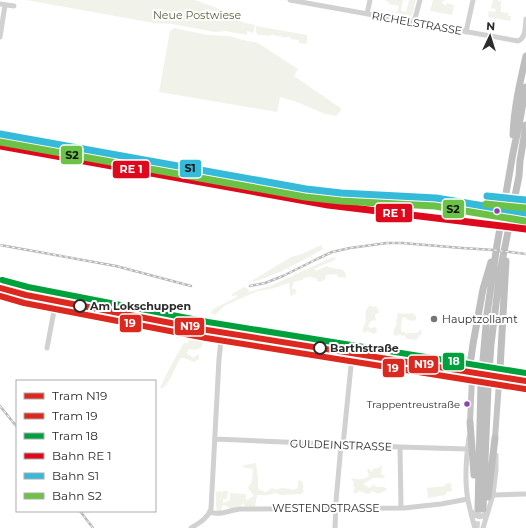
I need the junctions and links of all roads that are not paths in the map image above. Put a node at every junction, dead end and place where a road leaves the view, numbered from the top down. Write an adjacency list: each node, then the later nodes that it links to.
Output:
1 (290, 0): 5 (street, RICHELSTRASSE)
2 (370, 0): 8 (street)
3 (420, 0): 10 (street)
4 (473, 0): 11 (street)
5 (308, 2): 8 (street, RICHELSTRASSE)
6 (3, 5): 7 (street); 12 (street)
7 (14, 6)
8 (367, 14): 10 (street, RICHELSTRASSE)
9 (526, 19): 11 (street, RICHELSTRASSE)
10 (414, 22): 11 (street, RICHELSTRASSE)
11 (466, 32)
12 (0, 37)
13 (526, 56): 16 (highway)
14 (526, 86): 16 (highway)
15 (526, 125): 18 (highway)
16 (513, 153): 20 (highway)
17 (526, 154): 18 (highway)
18 (518, 176): 19 (highway)
19 (506, 241): 30 (highway); 38 (highway)
20 (496, 244): 29 (highway); 38 (highway)
21 (0, 284): 23 (main road)
22 (0, 292): 24 (main road)
23 (57, 295): 24 (street); 25 (main road)
24 (55, 304): 26 (main road); 27 (street)
25 (242, 328): 26 (street); 29 (main road)
26 (222, 336): 28 (main road); 37 (street)
27 (47, 348)
28 (352, 356): 32 (main road); 39 (street)
29 (470, 365): 30 (main road); 32 (main road)
30 (500, 369): 31 (main road); 33 (main road)
31 (526, 376)
32 (472, 378): 33 (main road); 35 (main road)
33 (499, 383): 34 (main road); 36 (main road)
34 (526, 386)
35 (470, 422): 41 (street); 47 (highway)
36 (495, 438): 43 (street); 47 (highway)
37 (215, 439): 39 (street, GULDEINSTRASSE); 48 (street)
38 (482, 443): 47 (highway)
39 (342, 445): 40 (street, GULDEINSTRASSE); 45 (street)
40 (400, 448): 41 (street, GULDEINSTRASSE); 46 (street)
41 (467, 449): 44 (street)
42 (526, 494): 43 (street)
43 (493, 495): 47 (street)
44 (468, 499): 46 (street, WESTENDSTRASSE); 47 (street)
45 (336, 508): 46 (street, WESTENDSTRASSE); 48 (street, WESTENDSTRASSE); 51 (street)
46 (401, 508)
47 (481, 510): 52 (street); 53 (street)
48 (210, 512): 49 (street)
49 (198, 526): 50 (street)
50 (191, 528)
51 (335, 528)
52 (475, 528)
53 (482, 528)

